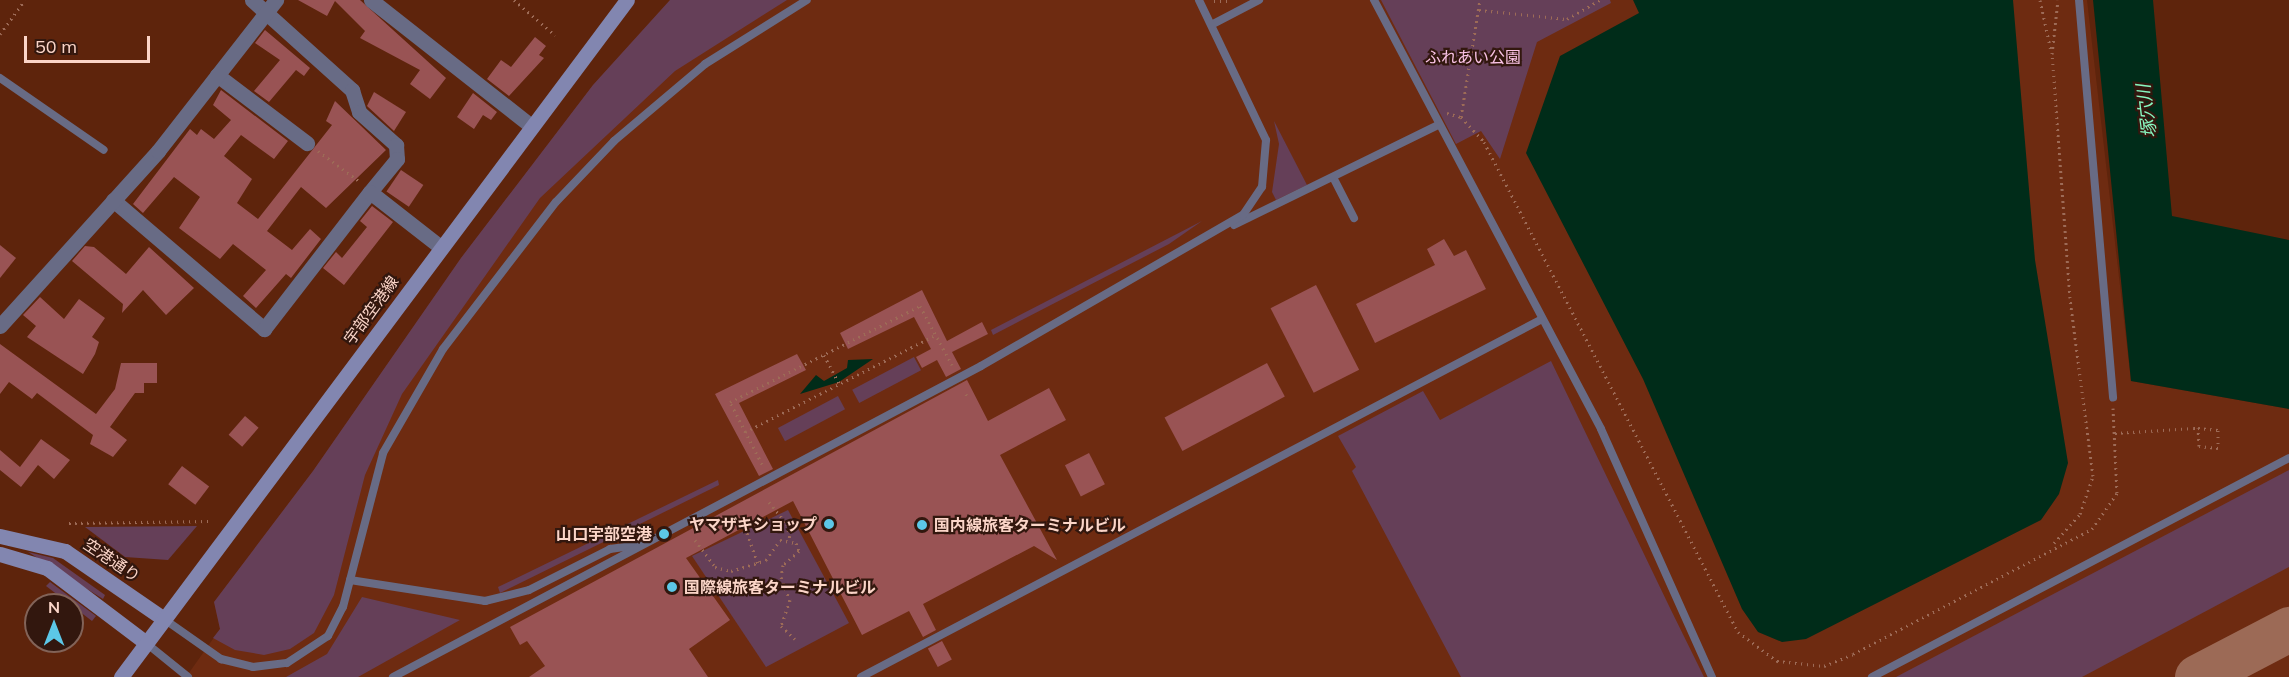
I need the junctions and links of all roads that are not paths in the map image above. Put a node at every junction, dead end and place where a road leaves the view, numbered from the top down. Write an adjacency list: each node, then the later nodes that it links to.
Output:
1 (252, 0): 10 (street)
2 (276, 0): 10 (street)
3 (371, 0): 15 (street)
4 (627, 0): 15 (main road, 宇部空港線)
5 (807, 0): 31 (lane)
6 (1198, 0): 11 (lane)
7 (1259, 0): 11 (lane)
8 (1374, 0): 14 (lane)
9 (2079, 0): 26 (lane)
10 (266, 13): 12 (street); 19 (street)
11 (1213, 24): 22 (lane)
12 (217, 75): 16 (street); 20 (street)
13 (0, 78): 17 (lane)
14 (1438, 125): 18 (lane); 24 (lane)
15 (531, 126): 23 (main road, 宇部空港線)
16 (307, 143)
17 (104, 150)
18 (1334, 179): 21 (lane); 22 (lane)
19 (370, 191): 20 (street); 23 (street)
20 (113, 200): 25 (street)
21 (1354, 218)
22 (1226, 228): 29 (lane)
23 (439, 246): 32 (main road, 宇部空港線)
24 (1542, 319): 37 (lane); 38 (lane)
25 (0, 326)
26 (2113, 398)
27 (2289, 458): 39 (lane)
28 (0, 536): 32 (main road, 空港通り)
29 (645, 544): 31 (lane); 36 (lane)
30 (0, 554): 33 (main road)
31 (350, 580): 32 (lane)
32 (164, 619): 33 (main road, 宇部空港線)
33 (146, 644): 34 (main road, 宇部空港線); 35 (lane)
34 (121, 677)
35 (189, 677)
36 (393, 677)
37 (861, 677)
38 (1713, 677)
39 (1872, 677)

